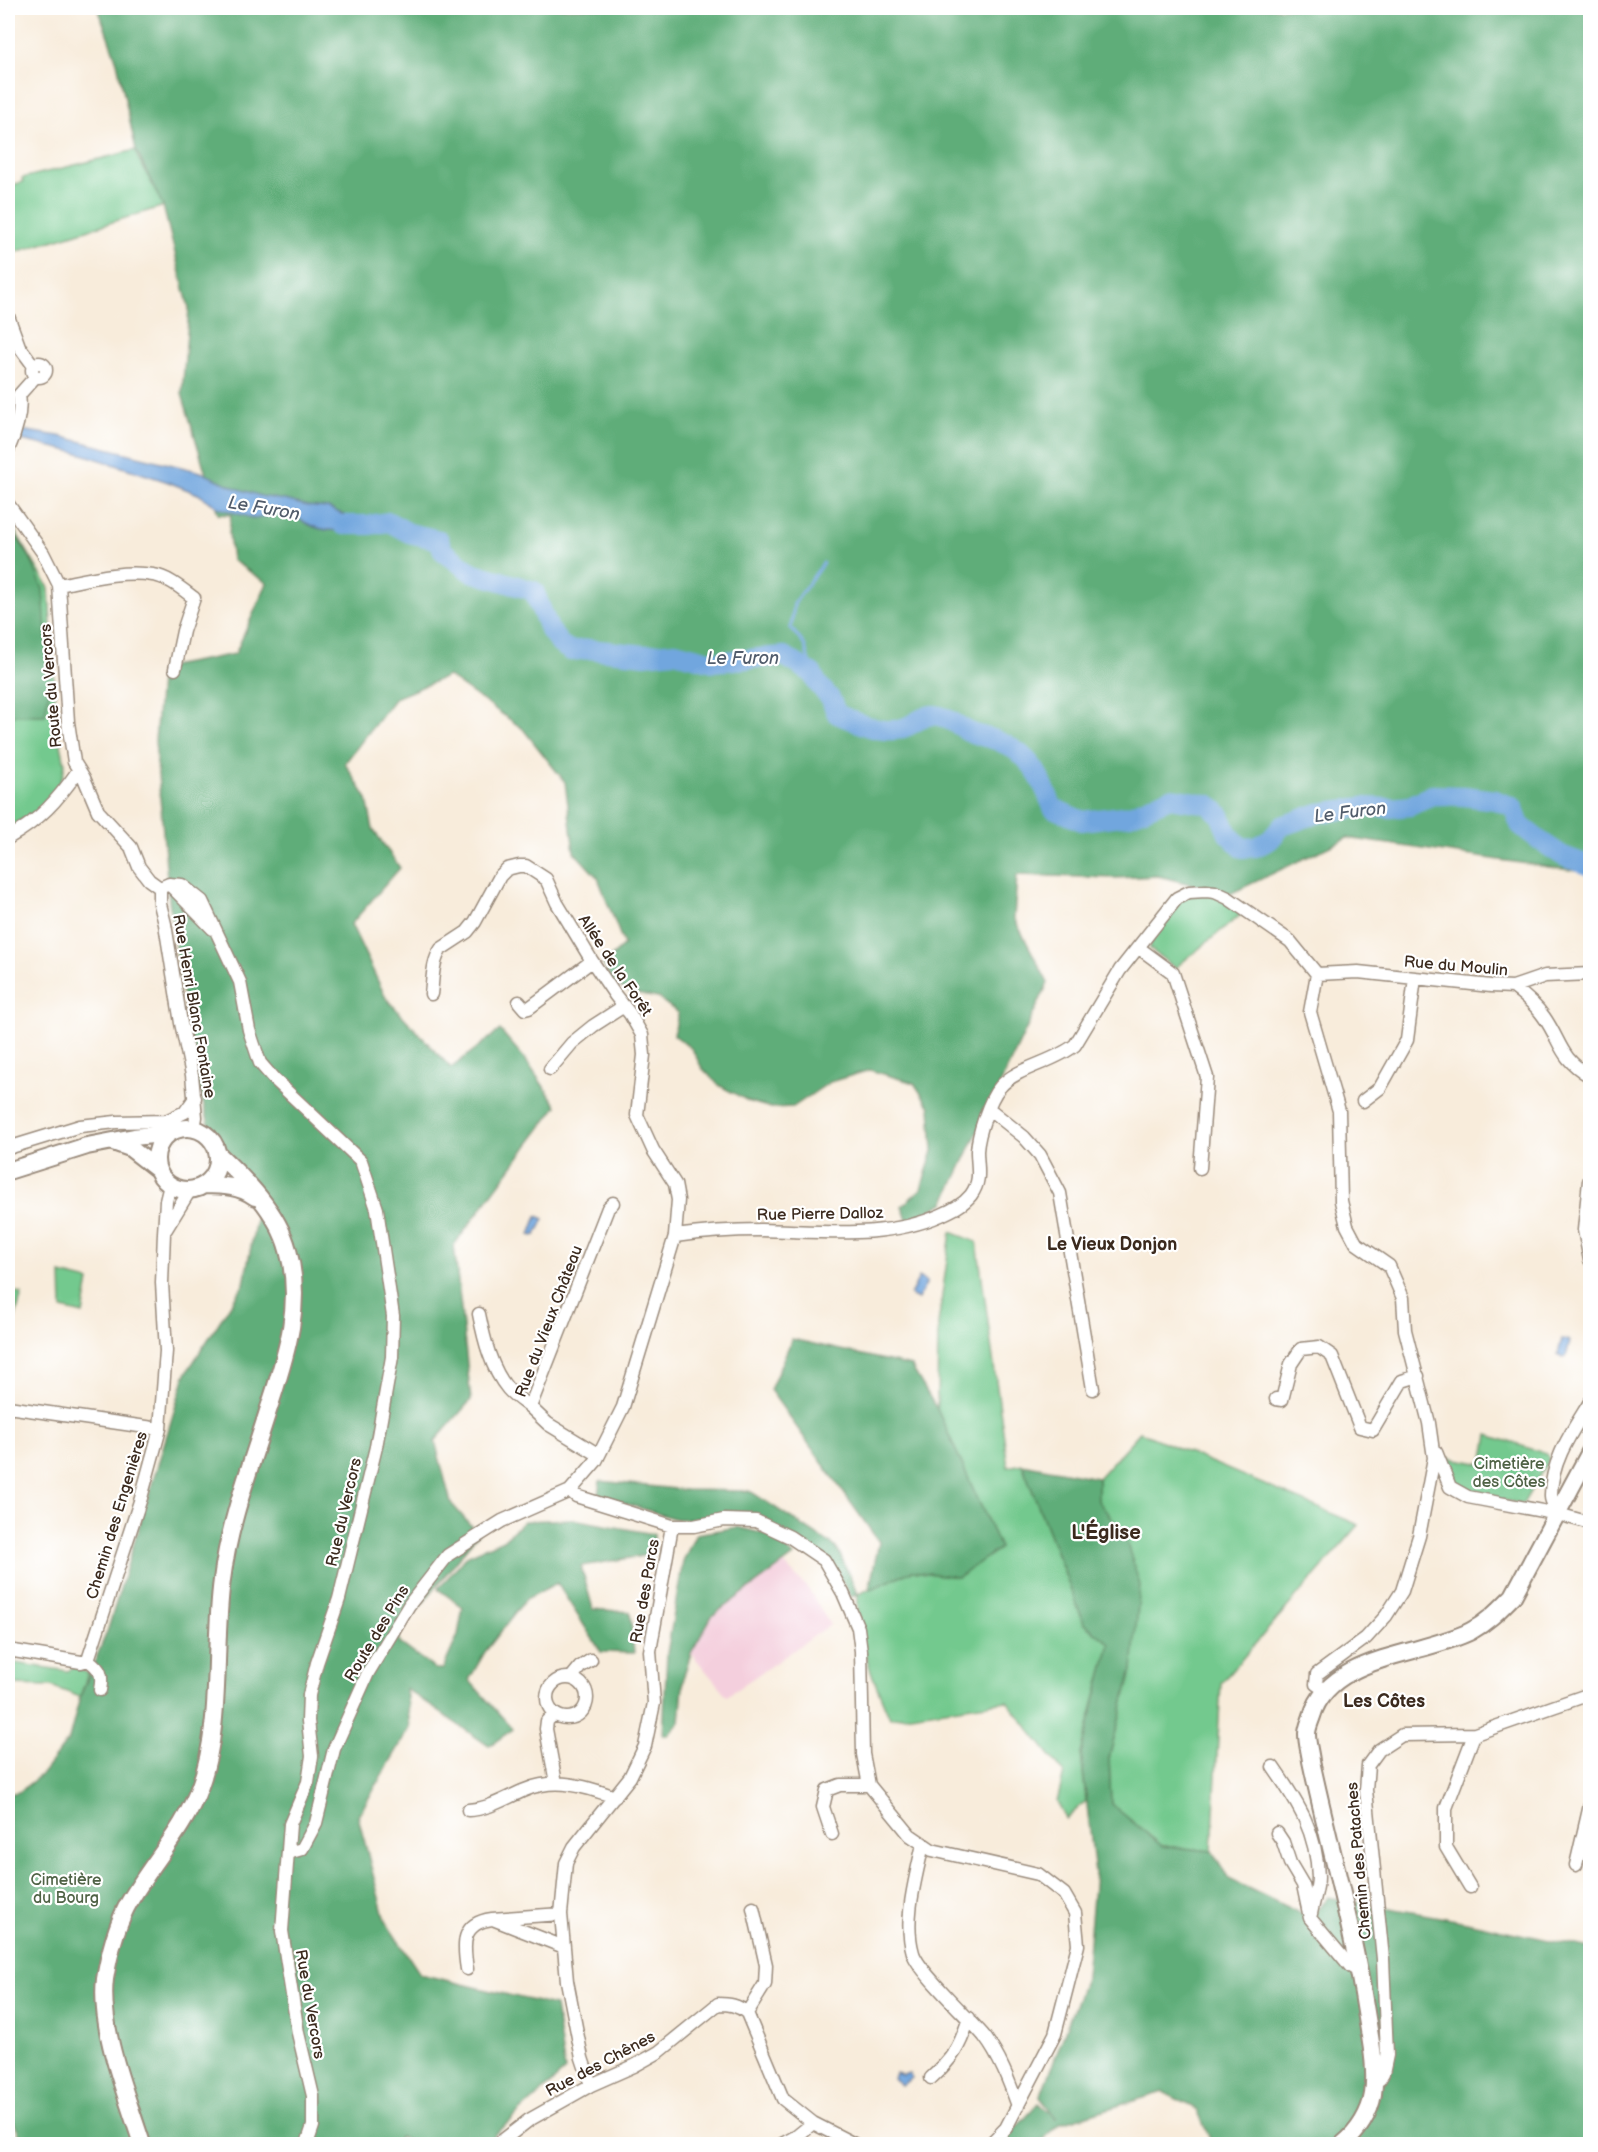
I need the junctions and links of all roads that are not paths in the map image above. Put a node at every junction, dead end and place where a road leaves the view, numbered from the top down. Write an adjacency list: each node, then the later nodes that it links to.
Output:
1 (8, 316): 2 (street)
2 (13, 394): 3 (street)
3 (9, 446)
4 (8, 504): 5 (street, Route du Vercors)
5 (59, 585): 6 (street); 7 (street, Route du Vercors)
6 (175, 669)
7 (78, 771): 8 (street); 9 (street, Route du Vercors)
8 (8, 838)
9 (165, 886): 21 (street, Rue Henri Blanc Fontaine); 73 (street, Rue du Vercors)
10 (1139, 948): 12 (street, Rue Pierre Dalloz); 23 (street, Rue Pierre Dalloz); 29 (street)
11 (592, 962): 16 (street, Allée de la Forêt); 17 (street); 18 (street, Allée de la Forêt)
12 (1317, 974): 14 (street, Rue du Moulin); 41 (street)
13 (1590, 974): 15 (street, Rue du Moulin)
14 (1415, 978): 15 (street, Rue du Moulin); 22 (street)
15 (1513, 987): 20 (street)
16 (431, 994)
17 (519, 1002)
18 (624, 1006): 19 (street); 38 (street, Allée de la Forêt)
19 (550, 1070)
20 (1590, 1076)
21 (195, 1098): 24 (street, Rue Henri Blanc Fontaine); 27 (street)
22 (1363, 1101)
23 (988, 1111): 38 (street, Rue Pierre Dalloz); 42 (street)
24 (194, 1129): 25 (main road); 28 (main road)
25 (170, 1134): 26 (main road); 30 (main road)
26 (113, 1142): 30 (main road); 31 (main road)
27 (8, 1148)
28 (217, 1153): 34 (main road); 36 (main road)
29 (1200, 1167)
30 (157, 1169): 33 (main road)
31 (8, 1171)
32 (1589, 1181): 39 (street)
33 (170, 1185): 34 (main road); 37 (street, Chemin des Engenières)
34 (197, 1187): 36 (main road); 37 (street, Chemin des Engenières)
35 (613, 1203): 46 (street, Rue du Vieux Château)
36 (267, 1206): 90 (main road)
37 (164, 1233): 47 (street, Chemin des Engenières)
38 (675, 1236): 50 (street)
39 (1590, 1260)
40 (479, 1314): 46 (street)
41 (1418, 1376): 43 (street); 48 (street)
42 (1093, 1389)
43 (1276, 1399)
44 (1590, 1402): 52 (street)
45 (8, 1407): 47 (street)
46 (530, 1407): 50 (street, Rue du Vieux Château)
47 (160, 1429): 56 (street, Chemin des Engenières)
48 (1434, 1449): 52 (street); 60 (street)
49 (1590, 1452): 52 (main road)
50 (599, 1455): 51 (street)
51 (570, 1491): 54 (street); 73 (street, Route des Pins)
52 (1558, 1514): 53 (street); 60 (main road)
53 (1590, 1523)
54 (672, 1526): 66 (street); 67 (street, Rue des Parcs)
55 (8, 1650): 56 (street)
56 (88, 1660): 59 (street)
57 (591, 1660): 58 (street)
58 (572, 1678): 62 (street); 62 (street)
59 (100, 1690)
60 (1325, 1690): 82 (main road)
61 (1590, 1694): 63 (street, Chemin des Pataches)
62 (554, 1714): 65 (street)
63 (1474, 1735): 75 (street); 86 (street, Chemin des Pataches)
64 (1273, 1767): 79 (street)
65 (556, 1783): 67 (street); 69 (street)
66 (869, 1785): 71 (street); 72 (street)
67 (615, 1797): 77 (street, Rue des Parcs)
68 (1590, 1805): 74 (street)
69 (468, 1810)
70 (1276, 1833): 79 (street)
71 (832, 1834)
72 (923, 1844): 84 (street); 88 (street)
73 (288, 1853): 91 (street, Rue du Vercors)
74 (1576, 1865)
75 (1470, 1887)
76 (753, 1908): 83 (street)
77 (561, 1914): 78 (street); 80 (street, Rue des Parcs)
78 (492, 1918): 80 (street); 81 (street)
79 (1310, 1918): 82 (street)
80 (564, 1947): 87 (street, Rue des Parcs)
81 (467, 1969)
82 (1360, 1972): 86 (main road)
83 (747, 2013): 87 (street, Rue des Chênes); 89 (street)
84 (969, 2018): 85 (street); 88 (street)
85 (931, 2078)
86 (1374, 2083): 96 (main road)
87 (591, 2085): 92 (street, Rue des Chênes)
88 (1018, 2106): 95 (street)
89 (813, 2123): 93 (street); 94 (street)
90 (142, 2145)
91 (307, 2145)
92 (498, 2145)
93 (782, 2145)
94 (854, 2145)
95 (990, 2145)
96 (1343, 2145)

